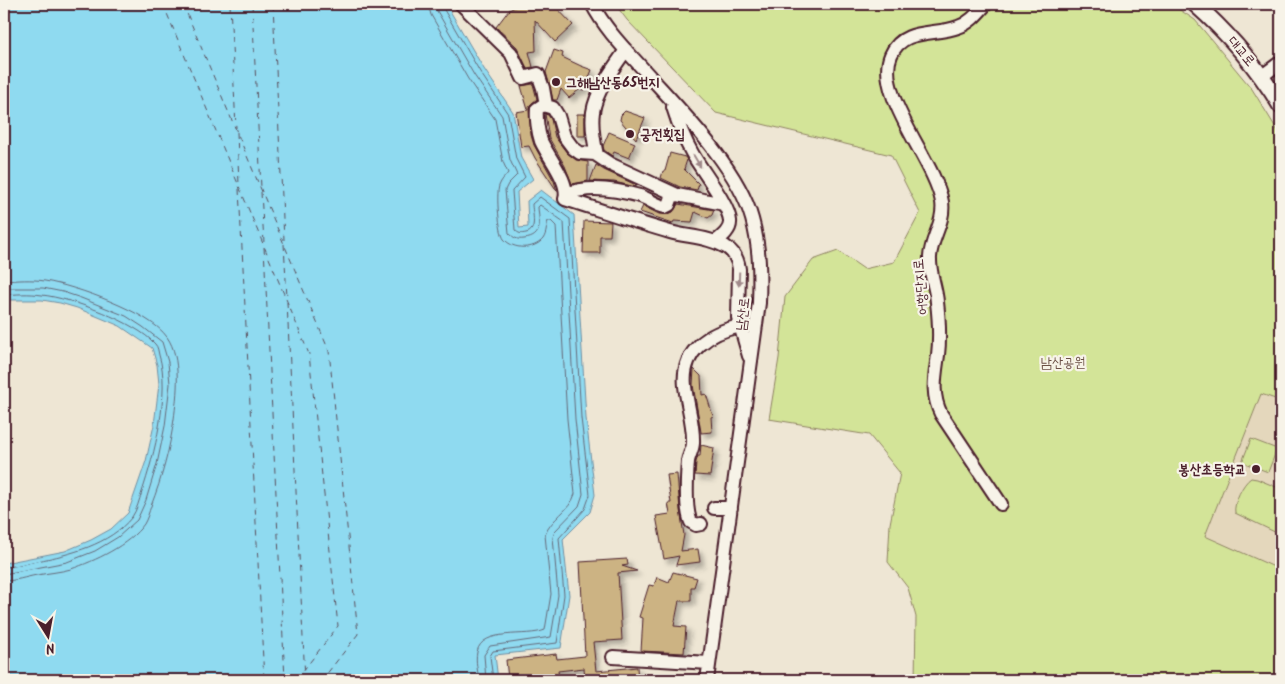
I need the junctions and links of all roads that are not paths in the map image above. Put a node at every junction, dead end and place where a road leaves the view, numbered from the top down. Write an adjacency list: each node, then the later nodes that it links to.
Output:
1 (461, 4): 9 (street)
2 (592, 4): 5 (street, 남산로)
3 (986, 4): 18 (street, 어항단지로)
4 (1195, 4): 7 (main road, 대교로)
5 (626, 50): 8 (street, 남산로); 11 (street)
6 (1281, 62): 7 (street)
7 (1262, 76): 10 (main road, 대교로)
8 (671, 100): 14 (street, one-way to 14); 17 (street, 남산로)
9 (546, 105): 11 (street); 13 (street)
10 (1281, 106)
11 (598, 155): 12 (street)
12 (673, 194): 13 (street); 14 (street)
13 (566, 196): 15 (street)
14 (724, 204): 15 (street)
15 (715, 242): 16 (street, one-way to 16)
16 (741, 326): 17 (street); 21 (street)
17 (751, 364): 20 (street, 남산로)
18 (1001, 504)
19 (714, 508): 20 (street)
20 (731, 508): 23 (street, 남산로)
21 (701, 524)
22 (613, 657): 23 (street)
23 (709, 663): 24 (street, 남산로)
24 (707, 680)

